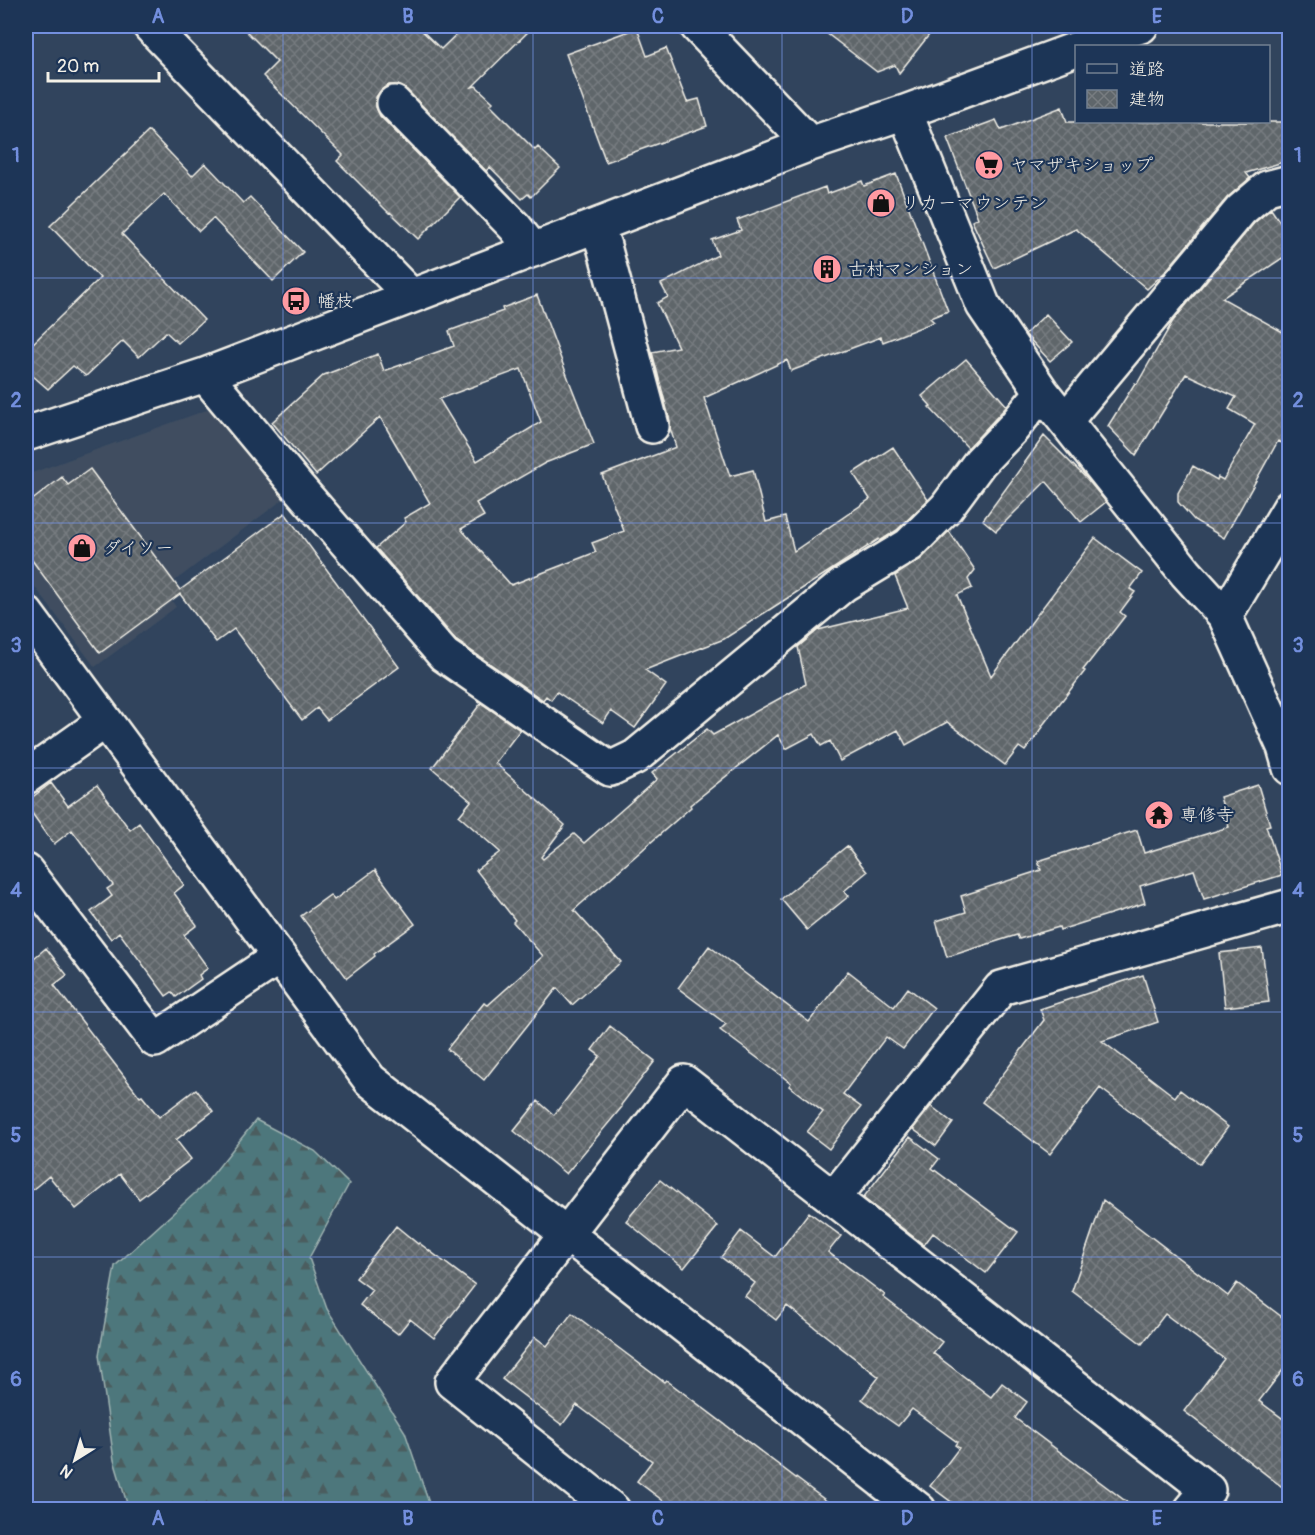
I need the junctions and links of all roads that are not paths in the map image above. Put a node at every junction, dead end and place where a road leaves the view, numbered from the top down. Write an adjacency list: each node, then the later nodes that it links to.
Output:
1 (150, 26): 12 (street)
2 (697, 26): 8 (street)
3 (1141, 26): 4 (street)
4 (1086, 45)
5 (1075, 50): 7 (street)
6 (394, 103): 11 (street)
7 (905, 112): 8 (street); 14 (street)
8 (810, 144): 10 (street)
9 (1290, 182): 15 (street)
10 (597, 226): 11 (street); 16 (street)
11 (534, 250): 12 (street)
12 (411, 296): 13 (street)
13 (205, 375): 14 (street); 17 (street)
14 (1042, 392): 15 (street)
15 (1065, 421): 20 (street)
16 (652, 426)
17 (26, 434)
18 (1290, 507): 20 (street)
19 (26, 613): 21 (street)
20 (1225, 616): 22 (street)
21 (105, 722): 23 (street); 26 (street)
22 (1290, 768)
23 (26, 777)
24 (26, 871): 26 (street)
25 (1290, 906): 27 (street)
26 (279, 957): 28 (street)
27 (833, 1199): 28 (street); 31 (street)
28 (567, 1234): 29 (street); 30 (street)
29 (613, 1509)
30 (919, 1509)
31 (1191, 1509)

